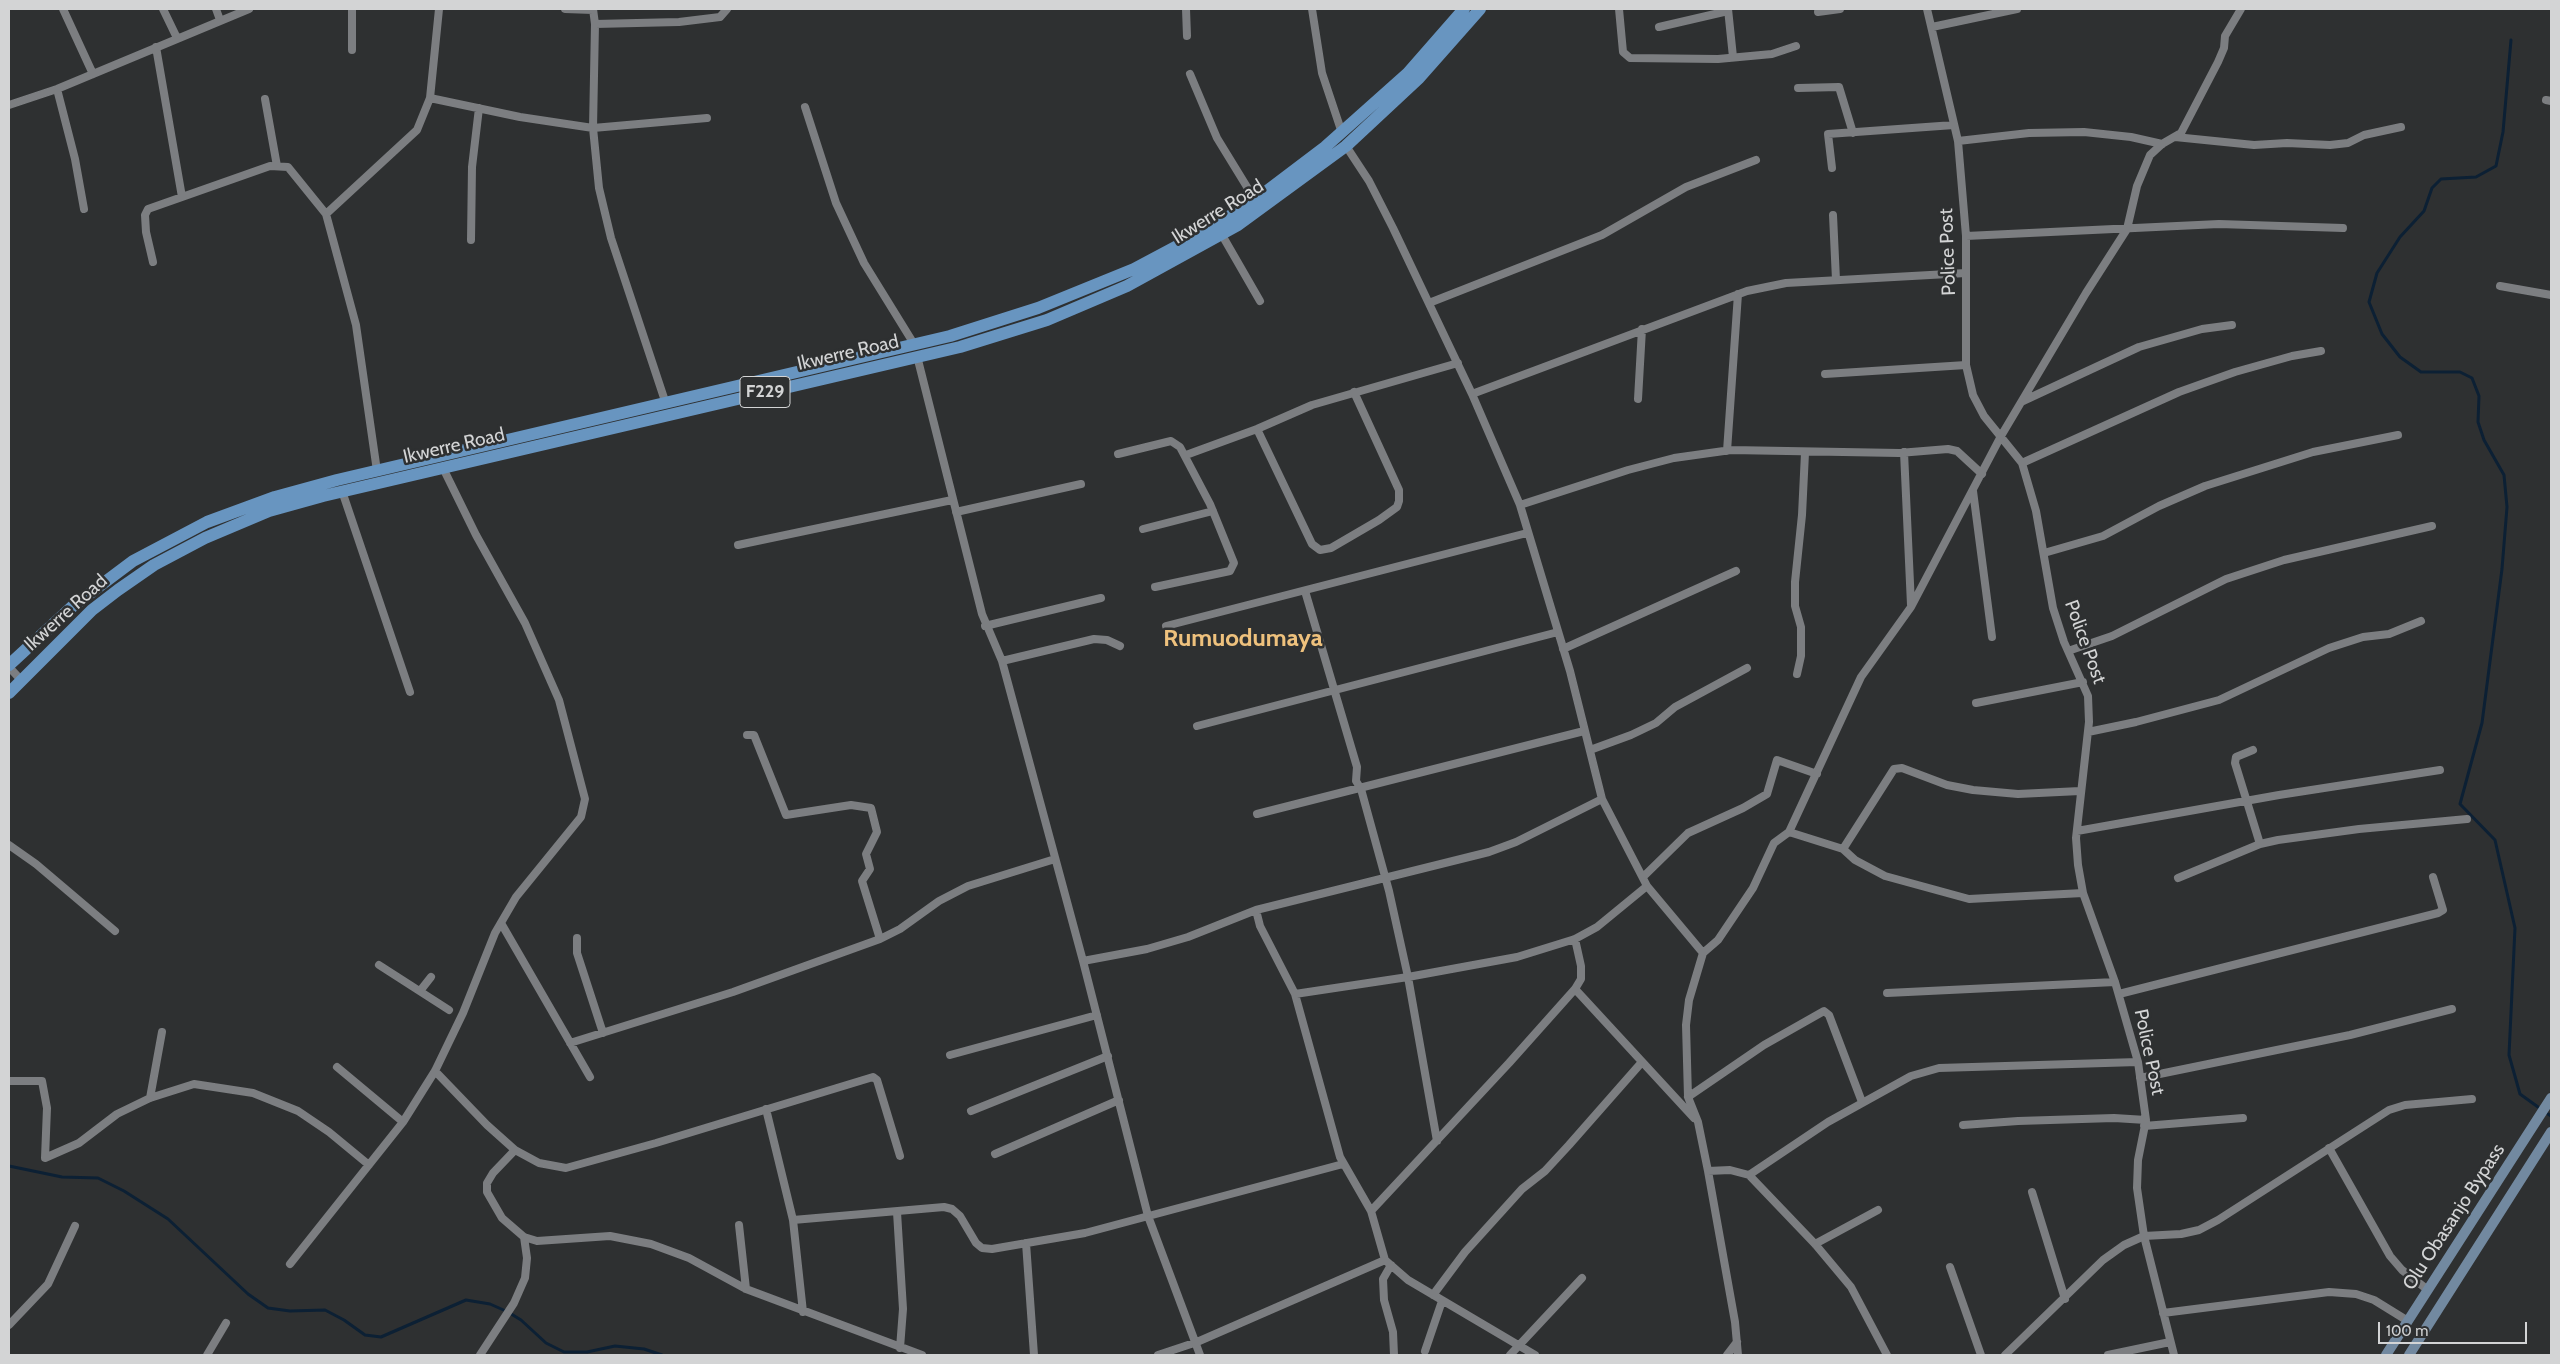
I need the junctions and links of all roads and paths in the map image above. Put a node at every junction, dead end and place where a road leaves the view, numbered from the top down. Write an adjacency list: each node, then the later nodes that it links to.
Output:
1 (63, 9): 31 (street)
2 (163, 9): 26 (street)
3 (216, 9): 21 (street)
4 (249, 9): 21 (street)
5 (352, 9): 29 (street)
6 (440, 9): 35 (street)
7 (565, 9): 8 (street)
8 (593, 9): 22 (street)
9 (727, 9): 22 (street)
10 (1186, 9): 25 (street)
11 (1312, 9): 45 (street)
12 (1464, 9): 45 (main road, F229)
13 (1480, 9): 49 (main road, Ikwerre Road / F229)
14 (1619, 9): 30 (street)
15 (1840, 9): 20 (street)
16 (1928, 9): 24 (street, Police Post)
17 (2017, 9): 24 (street)
18 (2241, 9): 46 (street)
19 (1728, 10): 23 (street); 30 (street)
20 (1818, 12)
21 (220, 20): 26 (street)
22 (595, 24): 43 (street)
23 (1660, 27)
24 (1932, 27): 41 (street, Police Post)
25 (1187, 36)
26 (177, 38): 28 (street)
27 (1796, 46): 30 (street)
28 (156, 47): 31 (street); 53 (street)
29 (352, 50)
30 (1733, 57)
31 (94, 74): 34 (street)
32 (1190, 74): 54 (street)
33 (1798, 88): 44 (street)
34 (57, 89): 37 (street); 55 (street)
35 (430, 98): 39 (street); 56 (street)
36 (265, 99): 51 (street)
37 (9, 105)
38 (805, 107): 73 (street)
39 (479, 108): 43 (street); 62 (street)
40 (708, 118): 43 (street)
41 (1954, 125): 44 (street); 47 (street, Police Post)
42 (2401, 127): 46 (street)
43 (593, 128): 82 (street)
44 (1854, 132): 52 (street)
45 (1342, 133): 54 (main road, F229)
46 (2176, 137): 48 (street)
47 (1958, 141): 48 (street); 61 (street, Police Post)
48 (2162, 144): 59 (street)
49 (1346, 146): 60 (main road, Ikwerre Road / F229); 70 (street)
50 (1756, 160): 70 (street)
51 (277, 166): 53 (street); 56 (street)
52 (1832, 168)
53 (182, 197): 63 (street)
54 (1255, 200): 73 (main road, F229)
55 (84, 208)
56 (326, 214): 93 (street)
57 (1833, 215): 65 (street)
58 (2342, 228): 59 (street)
59 (2127, 230): 61 (street); 81 (street)
60 (1222, 235): 69 (street); 73 (main road, Ikwerre Road / F229)
61 (1966, 236): 64 (street, Police Post)
62 (471, 240)
63 (153, 262)
64 (1966, 273): 65 (street); 76 (street, Police Post)
65 (1836, 280): 67 (street)
66 (2500, 286): 68 (street)
67 (1738, 294): 72 (street); 86 (street)
68 (2551, 295)
69 (1260, 301)
70 (1429, 303): 75 (street)
71 (2232, 325): 81 (street)
72 (1642, 329): 79 (street); 80 (street)
73 (916, 350): 82 (main road, F229); 92 (main road, Ikwerre Road / F229); 98 (street)
74 (2321, 351): 91 (street)
75 (1458, 363): 78 (street); 79 (street)
76 (1966, 365): 77 (street); 85 (street, Police Post)
77 (1825, 374)
78 (1354, 392): 83 (street); 83 (street)
79 (1472, 394): 99 (street)
80 (1638, 399)
81 (2023, 401): 85 (street)
82 (666, 404): 93 (main road, F229)
83 (1257, 429): 90 (street)
84 (2398, 435): 106 (street)
85 (2001, 436): 91 (street, Police Post); 94 (street)
86 (1727, 451): 88 (street); 99 (street)
87 (1904, 452): 88 (street); 94 (street); 111 (street)
88 (1805, 453): 123 (street)
89 (1118, 454): 90 (street)
90 (1186, 455): 100 (street)
91 (2022, 464): 106 (street, Police Post)
92 (443, 468): 96 (main road, Ikwerre Road / F229); 157 (street)
93 (377, 471): 121 (main road, F229)
94 (1982, 474): 97 (street)
95 (1081, 484): 101 (street)
96 (342, 491): 124 (main road, Ikwerre Road / F229); 128 (street)
97 (1973, 491): 111 (street); 116 (street)
98 (952, 500): 101 (street); 105 (street)
99 (1520, 505): 104 (street)
100 (1213, 511): 103 (street); 108 (street)
101 (956, 512): 113 (street)
102 (2432, 526): 119 (street)
103 (1144, 529)
104 (1528, 533): 109 (street); 115 (street)
105 (738, 545)
106 (2044, 553): 119 (street, Police Post)
107 (1736, 571): 118 (street)
108 (1155, 587)
109 (1305, 591): 114 (street); 126 (street)
110 (1102, 598): 113 (street)
111 (1911, 607): 137 (street)
112 (2421, 621): 132 (street)
113 (986, 626): 120 (street)
114 (1166, 626)
115 (1558, 632): 118 (street); 126 (street)
116 (1992, 637)
117 (1120, 646): 120 (street)
118 (1563, 649): 131 (street)
119 (2068, 651): 125 (street, Police Post)
120 (1002, 661): 149 (street)
121 (9, 666): 124 (street)
122 (1747, 668): 134 (street)
123 (1797, 674)
124 (20, 680): 127 (main road, Ikwerre Road / F229)
125 (2083, 682): 129 (street); 132 (street, Police Post)
126 (1334, 690): 130 (street); 138 (street)
127 (9, 692)
128 (410, 692)
129 (1976, 703)
130 (1197, 726)
131 (1584, 732): 134 (street); 138 (street)
132 (2088, 732): 139 (street, Police Post)
133 (746, 735): 160 (street)
134 (1590, 750): 140 (street)
135 (2253, 750): 141 (street)
136 (2440, 770): 141 (street)
137 (1817, 774): 145 (street); 150 (street)
138 (1361, 789): 142 (street); 151 (street)
139 (2080, 791): 144 (street, Police Post); 148 (street)
140 (1602, 799): 150 (street); 151 (street)
141 (2246, 801): 144 (street); 146 (street)
142 (1257, 814)
143 (2467, 819): 146 (street)
144 (2077, 831): 155 (street, Police Post)
145 (1789, 832): 148 (street); 162 (street)
146 (2260, 844): 152 (street)
147 (9, 845): 158 (street)
148 (1844, 849): 155 (street)
149 (1055, 859): 160 (street); 163 (street)
150 (1643, 877): 154 (street)
151 (1385, 878): 156 (street); 166 (street)
152 (2178, 878)
153 (2433, 878): 172 (street)
154 (1647, 886): 161 (street); 162 (street)
155 (2083, 893): 167 (street, Police Post)
156 (1256, 910): 163 (street); 171 (street)
157 (500, 923): 178 (street); 184 (street)
158 (114, 931)
159 (578, 938): 177 (street)
160 (880, 939): 177 (street)
161 (1575, 939): 166 (street); 168 (street)
162 (1704, 953): 188 (street)
163 (1083, 961): 175 (street)
164 (379, 965): 169 (street)
165 (431, 977): 169 (street)
166 (1408, 977): 171 (street); 202 (street)
167 (2115, 982): 170 (street); 172 (street, Police Post)
168 (1575, 989): 181 (street); 202 (street)
169 (420, 991): 174 (street)
170 (1887, 993)
171 (1295, 994): 207 (street)
172 (2119, 994): 182 (street, Police Post)
173 (2452, 1009): 186 (street)
174 (449, 1010)
175 (1097, 1015): 179 (street); 180 (street)
176 (162, 1032): 189 (street)
177 (603, 1033): 178 (street)
178 (570, 1044): 185 (street)
179 (950, 1055)
180 (1108, 1056): 192 (street); 195 (street)
181 (1642, 1062): 198 (street); 229 (street)
182 (2138, 1062): 186 (street, Police Post); 193 (street)
183 (337, 1068): 197 (street)
184 (435, 1071): 197 (street); 204 (street)
185 (590, 1077)
186 (2140, 1078): 199 (street, Police Post)
187 (9, 1081): 189 (street)
188 (1688, 1097): 193 (street); 198 (street)
189 (150, 1098): 208 (street)
190 (2551, 1098): 228 (main road, Olu Obasanjo Bypass)
191 (2472, 1099): 203 (street)
192 (1119, 1100): 205 (street); 215 (street)
193 (1862, 1102): 210 (street)
194 (766, 1109): 204 (street); 206 (street); 216 (street)
195 (971, 1111)
196 (2243, 1118): 199 (street)
197 (403, 1122): 208 (street)
198 (1698, 1122): 209 (street)
199 (2145, 1123): 200 (street); 219 (street, Police Post)
200 (1963, 1125)
201 (2551, 1132): 260 (main road)
202 (1437, 1141): 213 (street)
203 (2329, 1148): 219 (street); 228 (street)
204 (515, 1150): 220 (street)
205 (995, 1154)
206 (900, 1156)
207 (1343, 1164): 213 (street); 215 (street)
208 (369, 1165): 224 (street)
209 (1708, 1171): 210 (street); 238 (street)
210 (1749, 1175): 222 (street)
211 (2032, 1192): 230 (street)
212 (1878, 1210): 222 (street)
213 (1371, 1211): 223 (street)
214 (897, 1212): 216 (street); 221 (street); 241 (street)
215 (1148, 1216): 221 (street); 237 (street)
216 (793, 1220): 232 (street)
217 (738, 1225): 227 (street)
218 (75, 1226): 236 (street)
219 (2144, 1236): 230 (street); 233 (street, Police Post)
220 (524, 1237): 227 (street); 244 (street)
221 (1026, 1243): 246 (street)
222 (1815, 1244): 254 (street)
223 (1388, 1262): 229 (street); 237 (street); 249 (street)
224 (290, 1264)
225 (1950, 1267): 255 (street)
226 (1582, 1278): 240 (street)
227 (746, 1289): 232 (street)
228 (2428, 1290): 234 (main road, Olu Obasanjo Bypass)
229 (1433, 1295): 231 (street)
230 (2064, 1299): 256 (street)
231 (1442, 1301): 240 (street); 242 (street)
232 (802, 1312): 241 (street)
233 (2163, 1313): 234 (street); 239 (street, Police Post)
234 (2408, 1321): 259 (main road, Olu Obasanjo Bypass)
235 (226, 1323): 243 (street)
236 (9, 1325)
237 (1197, 1342): 247 (street); 248 (street)
238 (1737, 1342): 252 (street); 253 (street)
239 (2170, 1342): 257 (street); 258 (street, Police Post)
240 (1518, 1346): 250 (street); 251 (street)
241 (900, 1348): 245 (street)
242 (1425, 1351)
243 (207, 1355)
244 (480, 1355)
245 (922, 1355)
246 (1034, 1355)
247 (1158, 1355)
248 (1200, 1355)
249 (1394, 1355)
250 (1510, 1355)
251 (1535, 1355)
252 (1727, 1355)
253 (1738, 1355)
254 (1887, 1355)
255 (1981, 1355)
256 (2005, 1355)
257 (2108, 1355)
258 (2174, 1355)
259 (2386, 1355)
260 (2410, 1355)

